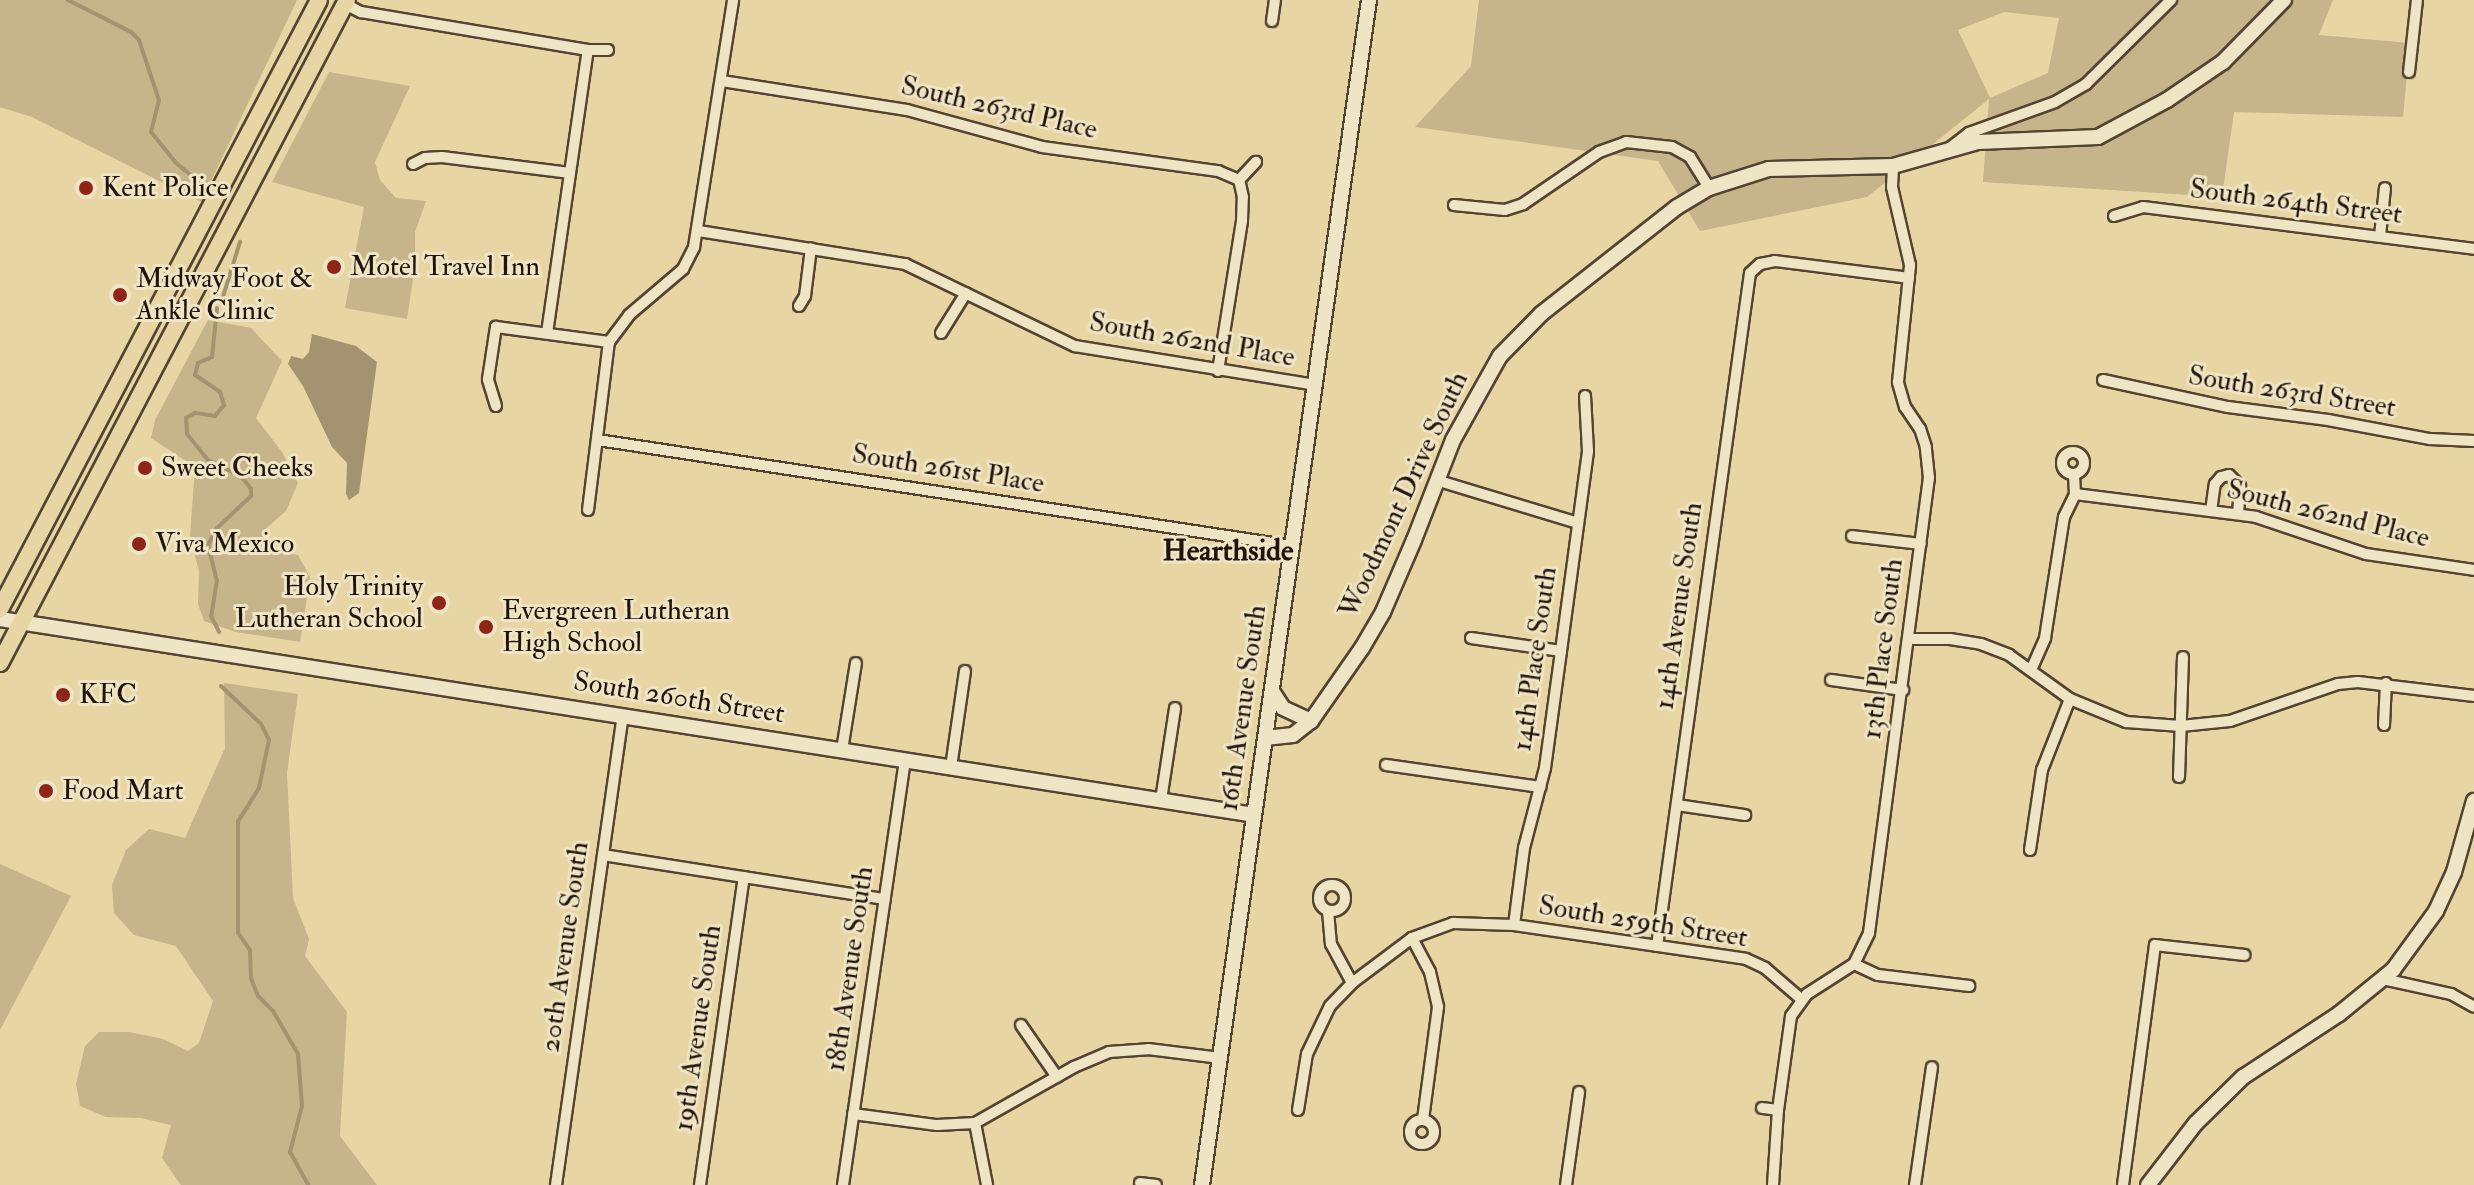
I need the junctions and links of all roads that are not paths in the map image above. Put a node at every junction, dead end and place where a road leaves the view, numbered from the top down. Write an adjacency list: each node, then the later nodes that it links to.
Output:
1 (319, 0): 52 (main road)
2 (733, 0): 13 (street)
3 (1275, 0): 9 (street)
4 (1369, 0): 36 (main road, 16th Avenue South)
5 (2171, 0): 14 (street)
6 (2284, 0): 14 (main road, Woodmont Drive South)
7 (2417, 0): 12 (street)
8 (346, 2): 10 (street); 54 (main road)
9 (1272, 21)
10 (588, 50): 11 (street); 18 (street)
11 (608, 50)
12 (2409, 72)
13 (722, 81): 19 (street, South 263rd Place); 24 (street)
14 (1949, 149): 17 (main road, Woodmont Drive South)
15 (1256, 162): 19 (street)
16 (413, 164): 18 (street)
17 (1893, 166): 20 (main road, Woodmont Drive South); 28 (street, 13th Place South)
18 (570, 173): 31 (street)
19 (1239, 180): 34 (street)
20 (1709, 188): 22 (street); 42 (main road, Woodmont Drive South)
21 (2385, 188): 25 (street)
22 (1454, 205)
23 (2114, 216): 25 (street, South 264th Street)
24 (699, 231): 26 (street, South 262nd Place); 33 (street)
25 (2380, 236): 27 (street, South 264th Street)
26 (811, 248): 29 (street, South 262nd Place); 30 (street)
27 (2474, 249)
28 (1909, 278): 49 (street, 13th Place South); 83 (street, 14th Avenue South)
29 (966, 293): 32 (street); 34 (street, South 262nd Place)
30 (799, 306)
31 (547, 333): 33 (street); 38 (street)
32 (941, 333)
33 (609, 342): 39 (street)
34 (1218, 371): 36 (street, South 262nd Place)
35 (2103, 380): 40 (street, South 263rd Street)
36 (1315, 385): 50 (main road, 16th Avenue South)
37 (1585, 396): 47 (street, 14th Place South)
38 (496, 406)
39 (598, 440): 44 (street); 50 (street, South 261st Place)
40 (2474, 441)
41 (2074, 475): 43 (street)
42 (1439, 481): 47 (street); 71 (main road, Woodmont Drive South)
43 (2075, 494): 45 (street, South 262nd Place); 61 (street)
44 (588, 510)
45 (2211, 511): 46 (street, South 262nd Place); 46 (street)
46 (2238, 514): 51 (street, South 262nd Place)
47 (1578, 523): 57 (street, 14th Place South)
48 (1852, 536): 49 (street)
49 (1921, 544): 56 (street, 13th Place South)
50 (1292, 546): 65 (main road, 16th Avenue South)
51 (2474, 570)
52 (0, 609)
53 (0, 619): 54 (main road, South 260th Street)
54 (22, 621): 59 (main road); 70 (main road, South 260th Street)
55 (1471, 638): 57 (street)
56 (1910, 639): 61 (street); 66 (street, 13th Place South)
57 (1561, 651): 80 (street, 14th Place South)
58 (2183, 657): 73 (street)
59 (0, 663)
60 (856, 663): 75 (street)
61 (2031, 670): 68 (street)
62 (965, 671): 78 (street)
63 (1831, 680): 66 (street)
64 (2386, 683): 67 (street); 72 (street); 73 (street)
65 (1272, 690): 71 (main road); 74 (main road, 16th Avenue South)
66 (1903, 690): 95 (street, 13th Place South)
67 (2474, 696)
68 (2070, 699): 73 (street); 86 (street)
69 (1175, 708): 81 (street)
70 (623, 716): 75 (main road, South 260th Street); 87 (street, 20th Avenue South)
71 (1311, 721): 74 (main road, Woodmont Drive South)
72 (2384, 725)
73 (2181, 726): 79 (street)
74 (1265, 738): 84 (main road, 16th Avenue South)
75 (842, 750): 76 (main road, South 260th Street)
76 (905, 760): 78 (main road, South 260th Street); 89 (street, 18th Avenue South)
77 (1386, 765): 80 (street)
78 (951, 767): 81 (main road, South 260th Street)
79 (2179, 777)
80 (1540, 787): 91 (street, 14th Place South)
81 (1161, 800): 84 (main road, South 260th Street)
82 (2474, 801): 96 (main road)
83 (1677, 805): 85 (street); 93 (street, 14th Avenue South)
84 (1254, 815): 102 (main road, 16th Avenue South)
85 (1745, 815)
86 (2030, 850)
87 (603, 855): 88 (street); 113 (street, 20th Avenue South)
88 (744, 877): 89 (street); 114 (street, 19th Avenue South)
89 (885, 899): 109 (street, 18th Avenue South)
90 (1328, 911): 97 (street)
91 (1514, 925): 92 (street, South 259th Street); 93 (street, South 259th Street)
92 (1412, 938): 97 (street, South 259th Street); 110 (street)
93 (1657, 946): 99 (street, South 259th Street)
94 (2244, 955): 122 (street)
95 (1854, 964): 98 (street); 99 (street)
96 (2383, 979): 100 (street); 123 (main road)
97 (1352, 983): 107 (street, South 259th Street)
98 (1969, 986)
99 (1801, 999): 108 (street)
100 (2474, 1007)
101 (1021, 1025): 104 (street)
102 (1220, 1058): 104 (street); 118 (main road, 16th Avenue South)
103 (1932, 1067): 121 (street)
104 (1057, 1077): 111 (street)
105 (1579, 1092): 119 (street)
106 (1762, 1108): 108 (street)
107 (1298, 1110)
108 (1778, 1110): 120 (street)
109 (853, 1114): 111 (street); 115 (street, 18th Avenue South)
110 (1423, 1120)
111 (975, 1123): 116 (street)
112 (1140, 1183): 117 (street)
113 (556, 1185)
114 (700, 1185)
115 (843, 1185)
116 (987, 1185)
117 (1156, 1185)
118 (1202, 1185)
119 (1566, 1185)
120 (1773, 1185)
121 (1915, 1185)
122 (2123, 1185)
123 (2148, 1185)

